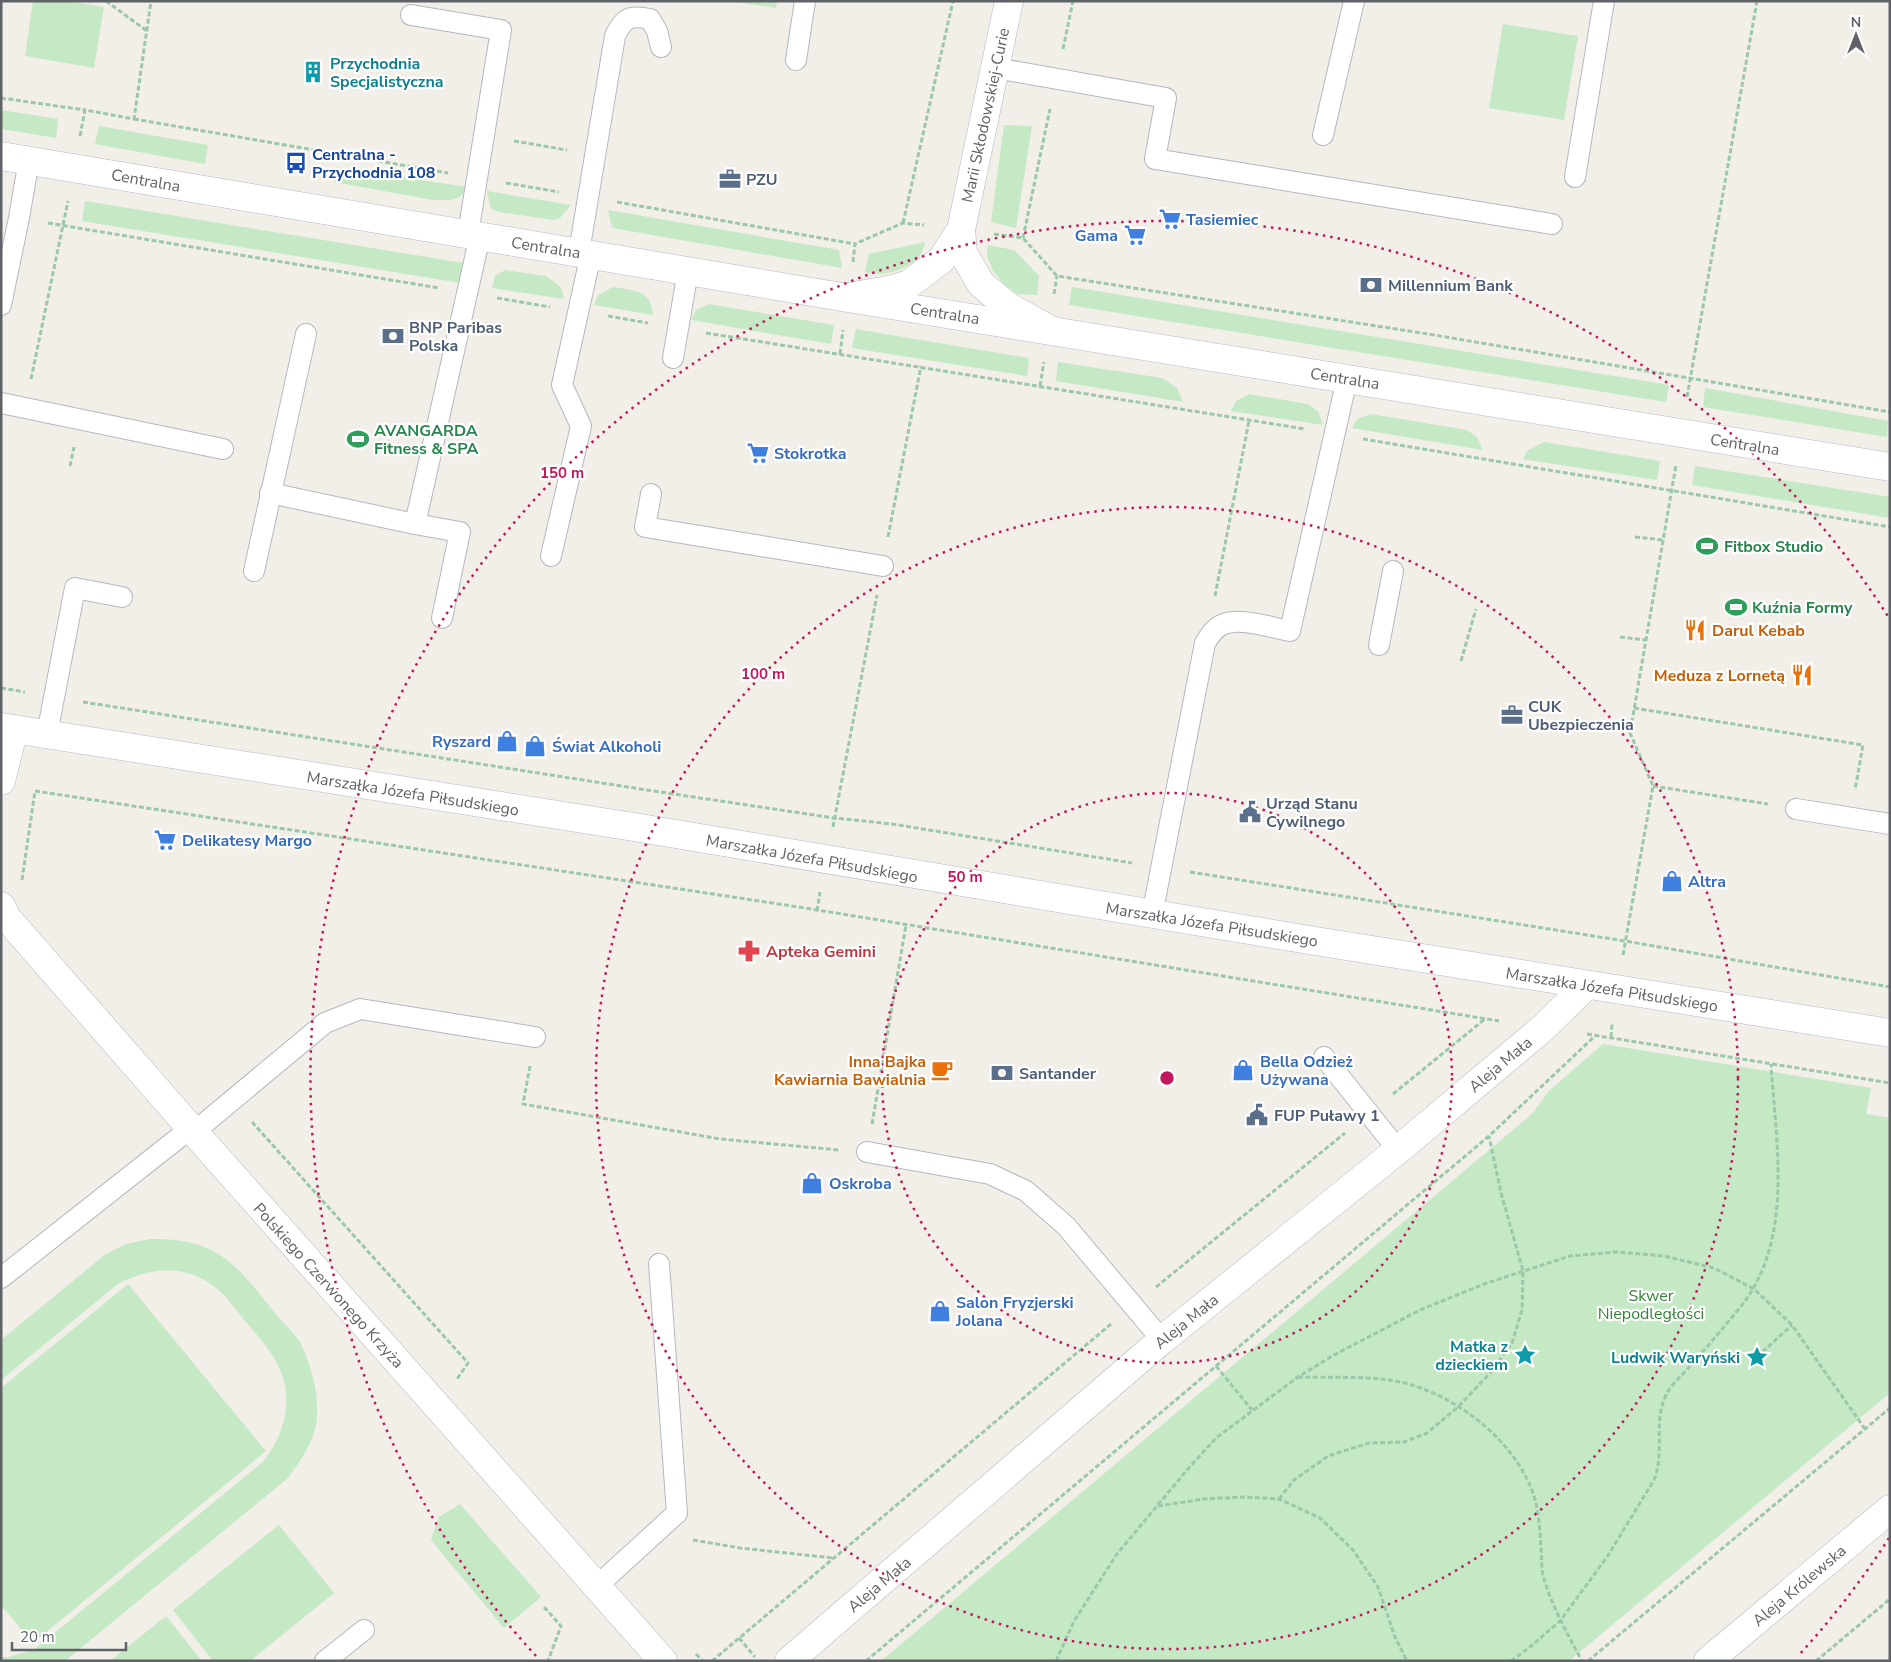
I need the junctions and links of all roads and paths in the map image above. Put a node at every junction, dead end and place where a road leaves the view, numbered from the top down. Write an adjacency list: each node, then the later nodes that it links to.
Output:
1 (106, 1): 11 (path)
2 (151, 1): 11 (path)
3 (805, 1): 13 (lane)
4 (953, 1): 26 (path)
5 (1009, 1): 14 (main road, Marii Skłodowskiej-Curie)
6 (1073, 1): 15 (path)
7 (1354, 1): 18 (lane)
8 (1604, 1): 24 (lane)
9 (1758, 1): 44 (path)
10 (411, 15): 19 (lane)
11 (147, 31): 17 (path)
12 (661, 47): 21 (lane)
13 (796, 60)
14 (995, 68): 15 (lane); 29 (main road, Marii Skłodowskiej-Curie)
15 (1057, 79): 27 (lane); 31 (path)
16 (1, 98): 17 (path)
17 (85, 110): 23 (path)
18 (1323, 135)
19 (484, 136): 21 (path); 30 (lane)
20 (1, 156): 22 (main road, Centralna)
21 (595, 156): 32 (lane)
22 (28, 160): 23 (main road, Centralna); 25 (lane)
23 (74, 167): 28 (path); 30 (main road, Centralna)
24 (1575, 177)
25 (19, 218): 28 (path); 36 (lane)
26 (904, 223): 29 (path); 35 (path)
27 (1552, 224)
28 (64, 225): 34 (path); 48 (path)
29 (962, 230): 31 (path); 35 (main road, Marii Skłodowskiej-Curie); 39 (main road, Marii Skłodowskiej-Curie)
30 (474, 235): 32 (main road, Centralna); 34 (lane)
31 (1023, 238): 44 (path)
32 (585, 253): 33 (main road, Centralna); 37 (lane)
33 (688, 271): 35 (main road, Centralna); 38 (lane)
34 (467, 293): 37 (path); 58 (lane)
35 (848, 298): 39 (main road, Centralna); 41 (path)
36 (1, 305)
37 (578, 312): 38 (path); 62 (lane)
38 (678, 328): 41 (path); 42 (lane)
39 (1049, 329): 45 (main road, Centralna)
40 (306, 334): 56 (lane)
41 (840, 354): 43 (path)
42 (673, 358)
43 (921, 366): 50 (path); 63 (path)
44 (1690, 378): 46 (path); 49 (path)
45 (1346, 379): 51 (lane); 54 (main road, Centralna)
46 (1687, 397)
47 (1, 403): 48 (lane)
48 (24, 408): 52 (lane)
49 (1890, 412)
50 (1249, 421): 51 (path); 71 (path)
51 (1335, 434): 55 (path); 71 (lane)
52 (223, 449)
53 (1676, 464): 55 (path)
54 (1890, 468)
55 (1672, 490): 59 (path); 61 (path)
56 (270, 493): 58 (lane); 64 (lane)
57 (651, 494): 63 (lane)
58 (415, 524): 68 (lane)
59 (1890, 527)
60 (1635, 537): 61 (path)
61 (1663, 540): 70 (path)
62 (551, 556)
63 (883, 566): 82 (path)
64 (254, 571)
65 (1393, 571): 72 (lane)
66 (122, 597): 75 (lane)
67 (1476, 609): 73 (path)
68 (442, 618)
69 (1620, 637): 70 (path)
70 (1646, 640): 76 (path)
71 (1205, 643): 86 (lane)
72 (1379, 646)
73 (1461, 661)
74 (1, 688): 75 (path)
75 (54, 697): 78 (lane); 82 (path)
76 (1634, 708): 80 (path); 83 (path)
77 (8, 728): 78 (main road, Marszałka Józefa Piłsudskiego); 79 (main road)
78 (47, 734): 85 (main road, Marszałka Józefa Piłsudskiego)
79 (1, 781)
80 (1653, 786): 81 (path); 91 (path)
81 (1796, 809): 83 (lane)
82 (834, 818): 85 (path); 86 (path)
83 (1851, 818): 84 (lane)
84 (1890, 824)
85 (826, 859): 88 (path); 89 (main road, Marszałka Józefa Piłsudskiego)
86 (1161, 868): 89 (lane); 91 (path)
87 (11, 897): 88 (path); 107 (main road, Polskiego Czerwonego Krzyża)
88 (817, 911): 90 (path)
89 (1152, 915): 93 (main road, Marszałka Józefa Piłsudskiego)
90 (906, 925): 95 (path); 110 (path)
91 (1625, 941): 92 (path); 94 (path)
92 (1622, 958)
93 (1587, 985): 97 (main road, Aleja Mała); 98 (main road, Marszałka Józefa Piłsudskiego)
94 (1890, 987)
95 (1485, 1019): 97 (path); 106 (path)
96 (1612, 1024): 101 (path)
97 (1543, 1028): 99 (path); 109 (main road, Aleja Mała)
98 (1890, 1034)
99 (1596, 1035): 101 (path); 108 (path)
100 (535, 1036): 105 (lane); 110 (path)
101 (1610, 1037): 103 (path)
102 (1324, 1057): 106 (lane)
103 (1770, 1064): 104 (path); 114 (path)
104 (1890, 1083)
105 (233, 1100): 107 (lane); 121 (path)
106 (1369, 1113): 109 (lane); 115 (path)
107 (192, 1130): 113 (lane); 131 (main road, Polskiego Czerwonego Krzyża)
108 (1490, 1136): 112 (path); 119 (path)
109 (1398, 1150): 117 (main road, Aleja Mała)
110 (867, 1152): 115 (lane)
111 (659, 1264): 129 (lane)
112 (1523, 1271): 114 (path); 120 (path); 122 (path)
113 (1, 1278)
114 (1754, 1289): 116 (path); 134 (path)
115 (1133, 1306): 117 (lane); 130 (path)
116 (1792, 1325): 118 (path); 125 (path)
117 (1162, 1340): 144 (main road, Aleja Mała)
118 (1757, 1356)
119 (1216, 1366): 124 (path); 145 (path)
120 (1298, 1378): 122 (path); 124 (path)
121 (451, 1386)
122 (1458, 1407): 126 (path); 134 (path)
123 (1890, 1408): 125 (path)
124 (1252, 1410): 127 (path)
125 (1865, 1429): 150 (path)
126 (1280, 1499): 127 (path); 147 (path)
127 (1157, 1506): 146 (path)
128 (1890, 1509): 151 (main road, Aleja Królewska)
129 (655, 1534): 130 (path); 131 (lane)
130 (834, 1558): 136 (path)
131 (597, 1586): 140 (main road, Polskiego Czerwonego Krzyża)
132 (1890, 1598): 152 (path)
133 (544, 1607): 139 (path)
134 (1560, 1621): 148 (path); 149 (path)
135 (364, 1630): 138 (lane)
136 (739, 1638): 142 (path); 143 (path)
137 (690, 1647): 141 (path)
138 (325, 1661)
139 (548, 1661)
140 (663, 1661)
141 (703, 1661)
142 (712, 1661)
143 (758, 1661)
144 (789, 1661)
145 (866, 1661)
146 (1056, 1661)
147 (1407, 1661)
148 (1511, 1661)
149 (1582, 1661)
150 (1588, 1661)
151 (1708, 1661)
152 (1816, 1661)

